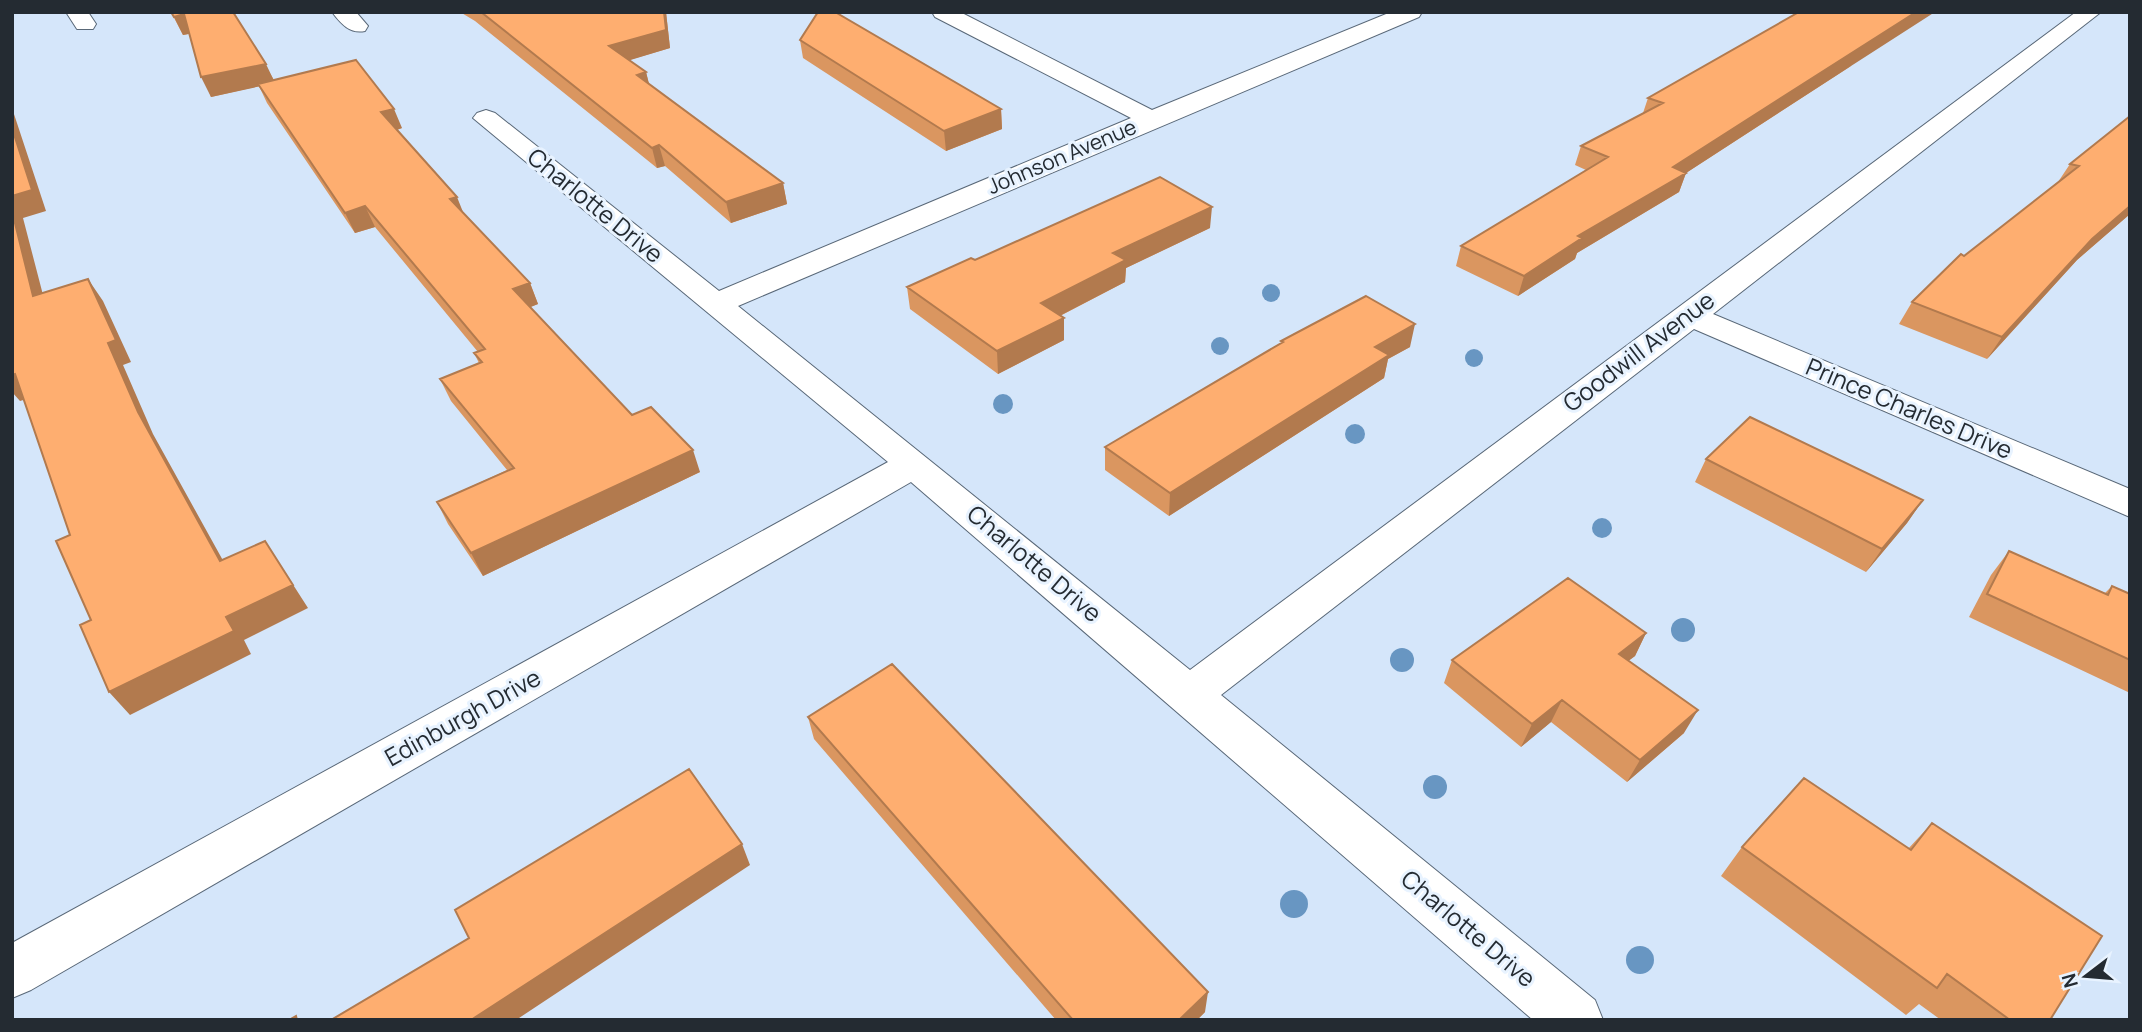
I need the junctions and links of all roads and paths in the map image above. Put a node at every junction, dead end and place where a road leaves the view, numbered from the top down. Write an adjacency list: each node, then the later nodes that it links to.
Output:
1 (943, 12): 5 (street)
2 (1410, 12): 5 (street, Johnson Avenue)
3 (2090, 12): 7 (street, Goodwill Avenue)
4 (486, 118): 6 (street, Charlotte Drive)
5 (1151, 119): 6 (street, Johnson Avenue)
6 (715, 304): 8 (street, Charlotte Drive)
7 (1688, 315): 9 (street, Prince Charles Drive); 10 (street, Goodwill Avenue)
8 (915, 464): 10 (street, Charlotte Drive); 11 (street, Edinburgh Drive)
9 (2130, 504)
10 (1191, 694): 12 (street, Charlotte Drive)
11 (12, 972)
12 (1575, 1020)

